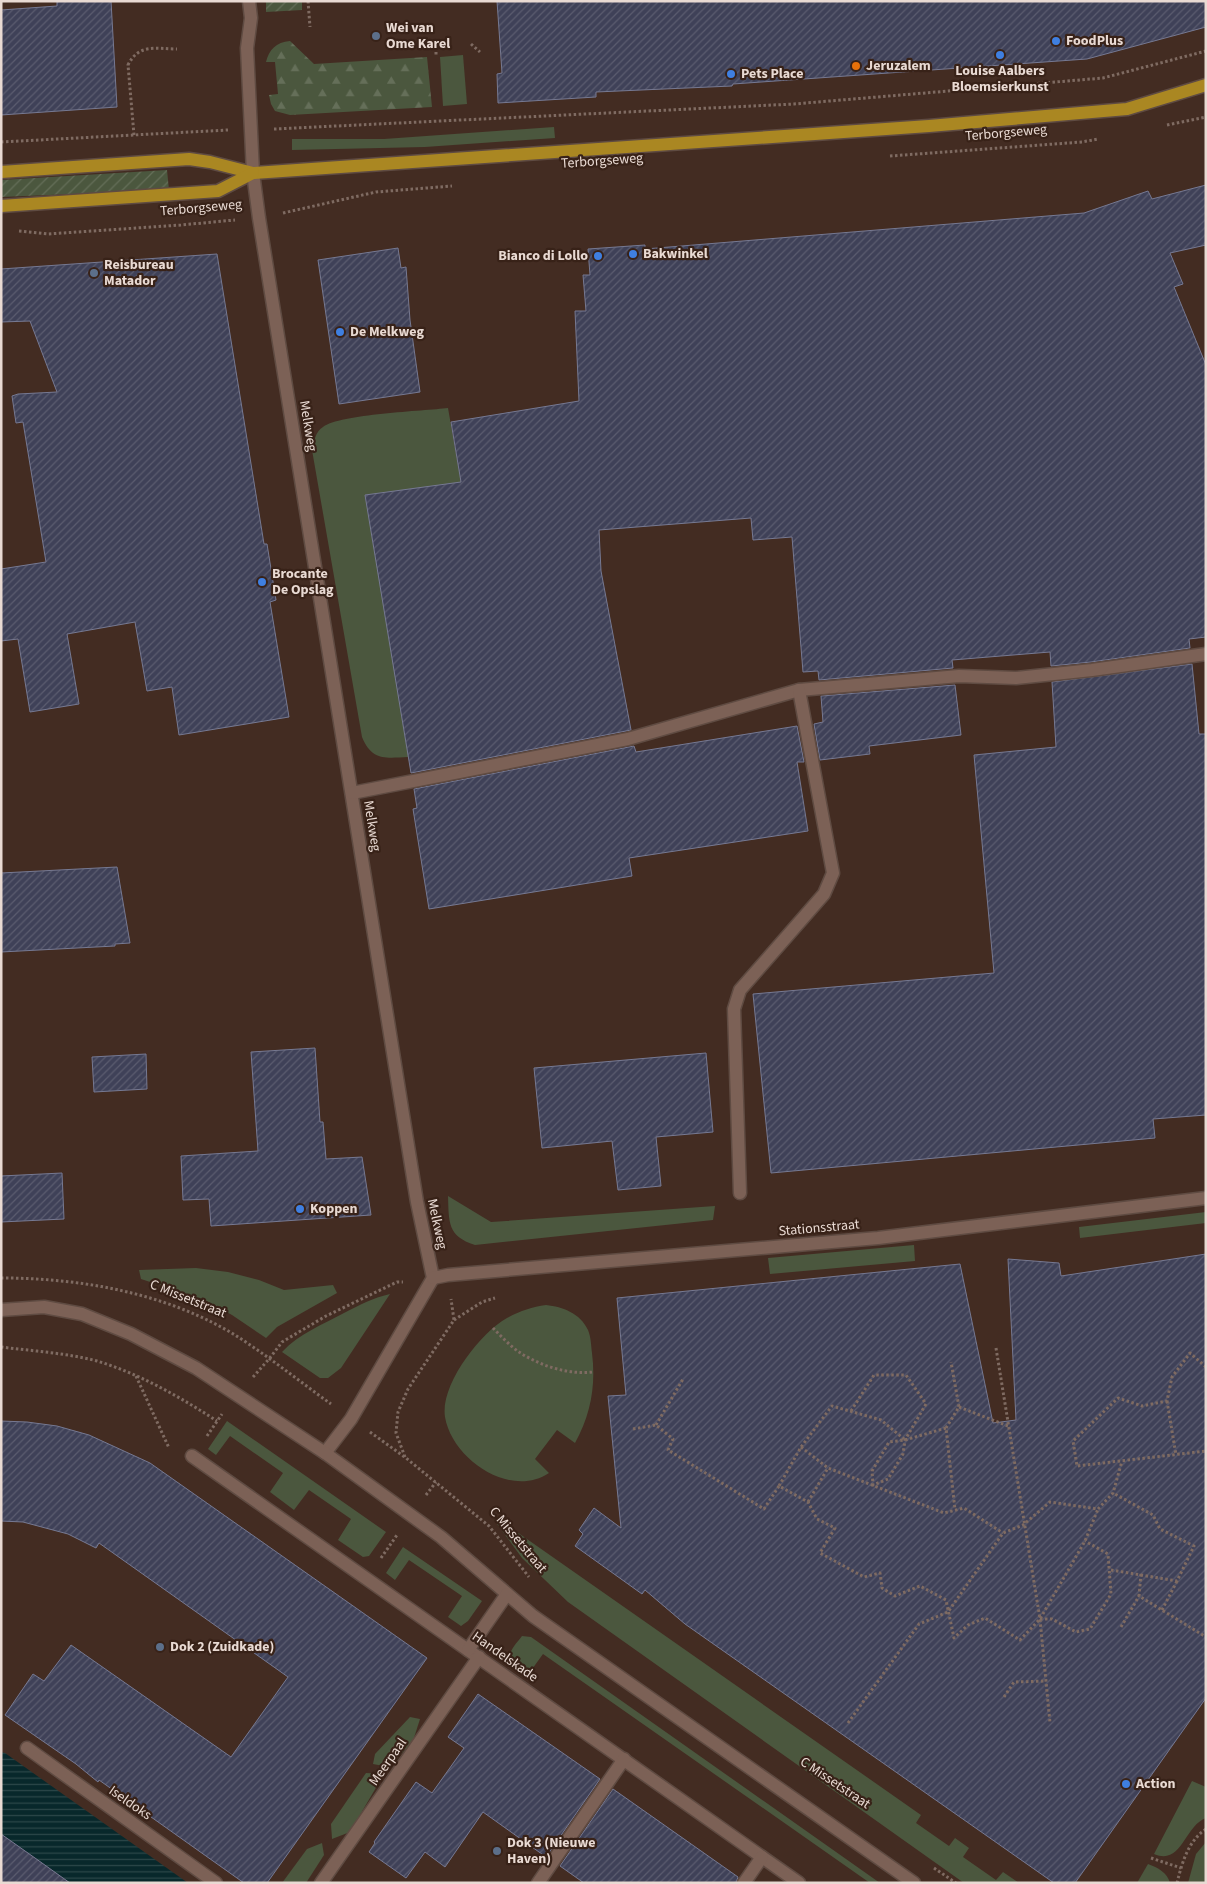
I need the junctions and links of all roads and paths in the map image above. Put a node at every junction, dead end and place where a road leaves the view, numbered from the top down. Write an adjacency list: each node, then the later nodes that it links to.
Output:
1 (249, 1): 13 (street)
2 (308, 1): 3 (path)
3 (310, 27)
4 (470, 44): 8 (path)
5 (436, 47): 9 (path)
6 (177, 49): 14 (path)
7 (1206, 51): 13 (path)
8 (480, 52)
9 (436, 55)
10 (1206, 85): 19 (main road, Terborgseweg)
11 (1206, 118): 12 (path)
12 (1158, 127)
13 (251, 130): 14 (path); 19 (street)
14 (134, 134): 16 (path)
15 (1101, 138): 17 (path, Terborgseweg)
16 (1, 142)
17 (884, 156)
18 (1, 172): 19 (main road, Terborgseweg)
19 (253, 173): 21 (main road, Terborgseweg); 22 (street, Melkweg)
20 (462, 186): 22 (path, Terborgseweg)
21 (1, 206)
22 (259, 218): 23 (path, Terborgseweg); 26 (street, Melkweg)
23 (12, 231)
24 (1206, 654): 25 (street)
25 (798, 690): 26 (street); 27 (street)
26 (352, 792): 31 (street, Melkweg)
27 (740, 1193)
28 (1206, 1198): 29 (street, Stationsstraat)
29 (448, 1274): 31 (street, Stationsstraat); 58 (path)
30 (1, 1278): 36 (path, C Missetstraat)
31 (433, 1278): 36 (path); 46 (street)
32 (1, 1310): 42 (street)
33 (493, 1328): 39 (path)
34 (1, 1347): 40 (path)
35 (996, 1348): 49 (path)
36 (269, 1359): 42 (path); 46 (path, C Missetstraat)
37 (951, 1362): 44 (path)
38 (1206, 1367): 43 (path)
39 (594, 1372)
40 (136, 1376): 47 (path); 57 (path)
41 (683, 1380): 48 (path)
42 (237, 1394): 47 (path); 55 (street)
43 (1167, 1401): 56 (path); 59 (path)
44 (959, 1407): 49 (path); 50 (path)
45 (851, 1411): 52 (path); 52 (path); 53 (path)
46 (351, 1419): 55 (street); 58 (path, C Missetstraat)
47 (218, 1421): 57 (path)
48 (656, 1425): 51 (path); 62 (path)
49 (1008, 1426): 67 (path)
50 (946, 1428): 52 (path); 66 (path)
51 (633, 1429)
52 (905, 1440): 61 (path); 61 (path)
53 (801, 1448): 60 (path); 62 (path)
54 (1206, 1452): 56 (path)
55 (324, 1453): 74 (street)
56 (1176, 1455): 59 (path)
57 (192, 1456): 81 (street, Handelskade)
58 (406, 1458): 73 (path, C Missetstraat)
59 (1122, 1461): 63 (path)
60 (828, 1468): 61 (path); 64 (path)
61 (873, 1485): 66 (path)
62 (779, 1486): 64 (path)
63 (1113, 1493): 65 (path); 72 (path)
64 (808, 1502): 77 (path)
65 (1098, 1509): 67 (path); 69 (path)
66 (955, 1510): 68 (path)
67 (1023, 1525): 68 (path); 78 (path)
68 (1003, 1533): 77 (path)
69 (1085, 1541): 70 (path); 78 (path)
70 (1111, 1570): 71 (path); 78 (path)
71 (1141, 1574): 72 (path); 75 (path)
72 (1176, 1581): 76 (path)
73 (534, 1584)
74 (507, 1594): 81 (street); 99 (street)
75 (1139, 1596): 76 (path); 79 (path)
76 (1162, 1610): 80 (path)
77 (948, 1612): 78 (path); 85 (path)
78 (1040, 1619): 83 (path)
79 (1121, 1627)
80 (1206, 1637)
81 (468, 1650): 82 (street, Handelskade)
82 (479, 1657): 88 (street, Handelskade); 95 (street, Meerpaal)
83 (1046, 1681): 84 (path); 86 (path)
84 (1004, 1697)
85 (848, 1723)
86 (1050, 1723)
87 (27, 1748): 94 (street, Iseldoks)
88 (624, 1759): 90 (street, Handelskade); 96 (street)
89 (1206, 1829): 93 (path)
90 (762, 1857): 97 (street); 98 (street, Handelskade)
91 (1151, 1858): 93 (path)
92 (932, 1866): 100 (path)
93 (1181, 1868): 101 (path)
94 (216, 1883)
95 (321, 1883)
96 (538, 1883)
97 (744, 1883)
98 (799, 1883)
99 (914, 1883)
100 (956, 1883)
101 (1177, 1883)

